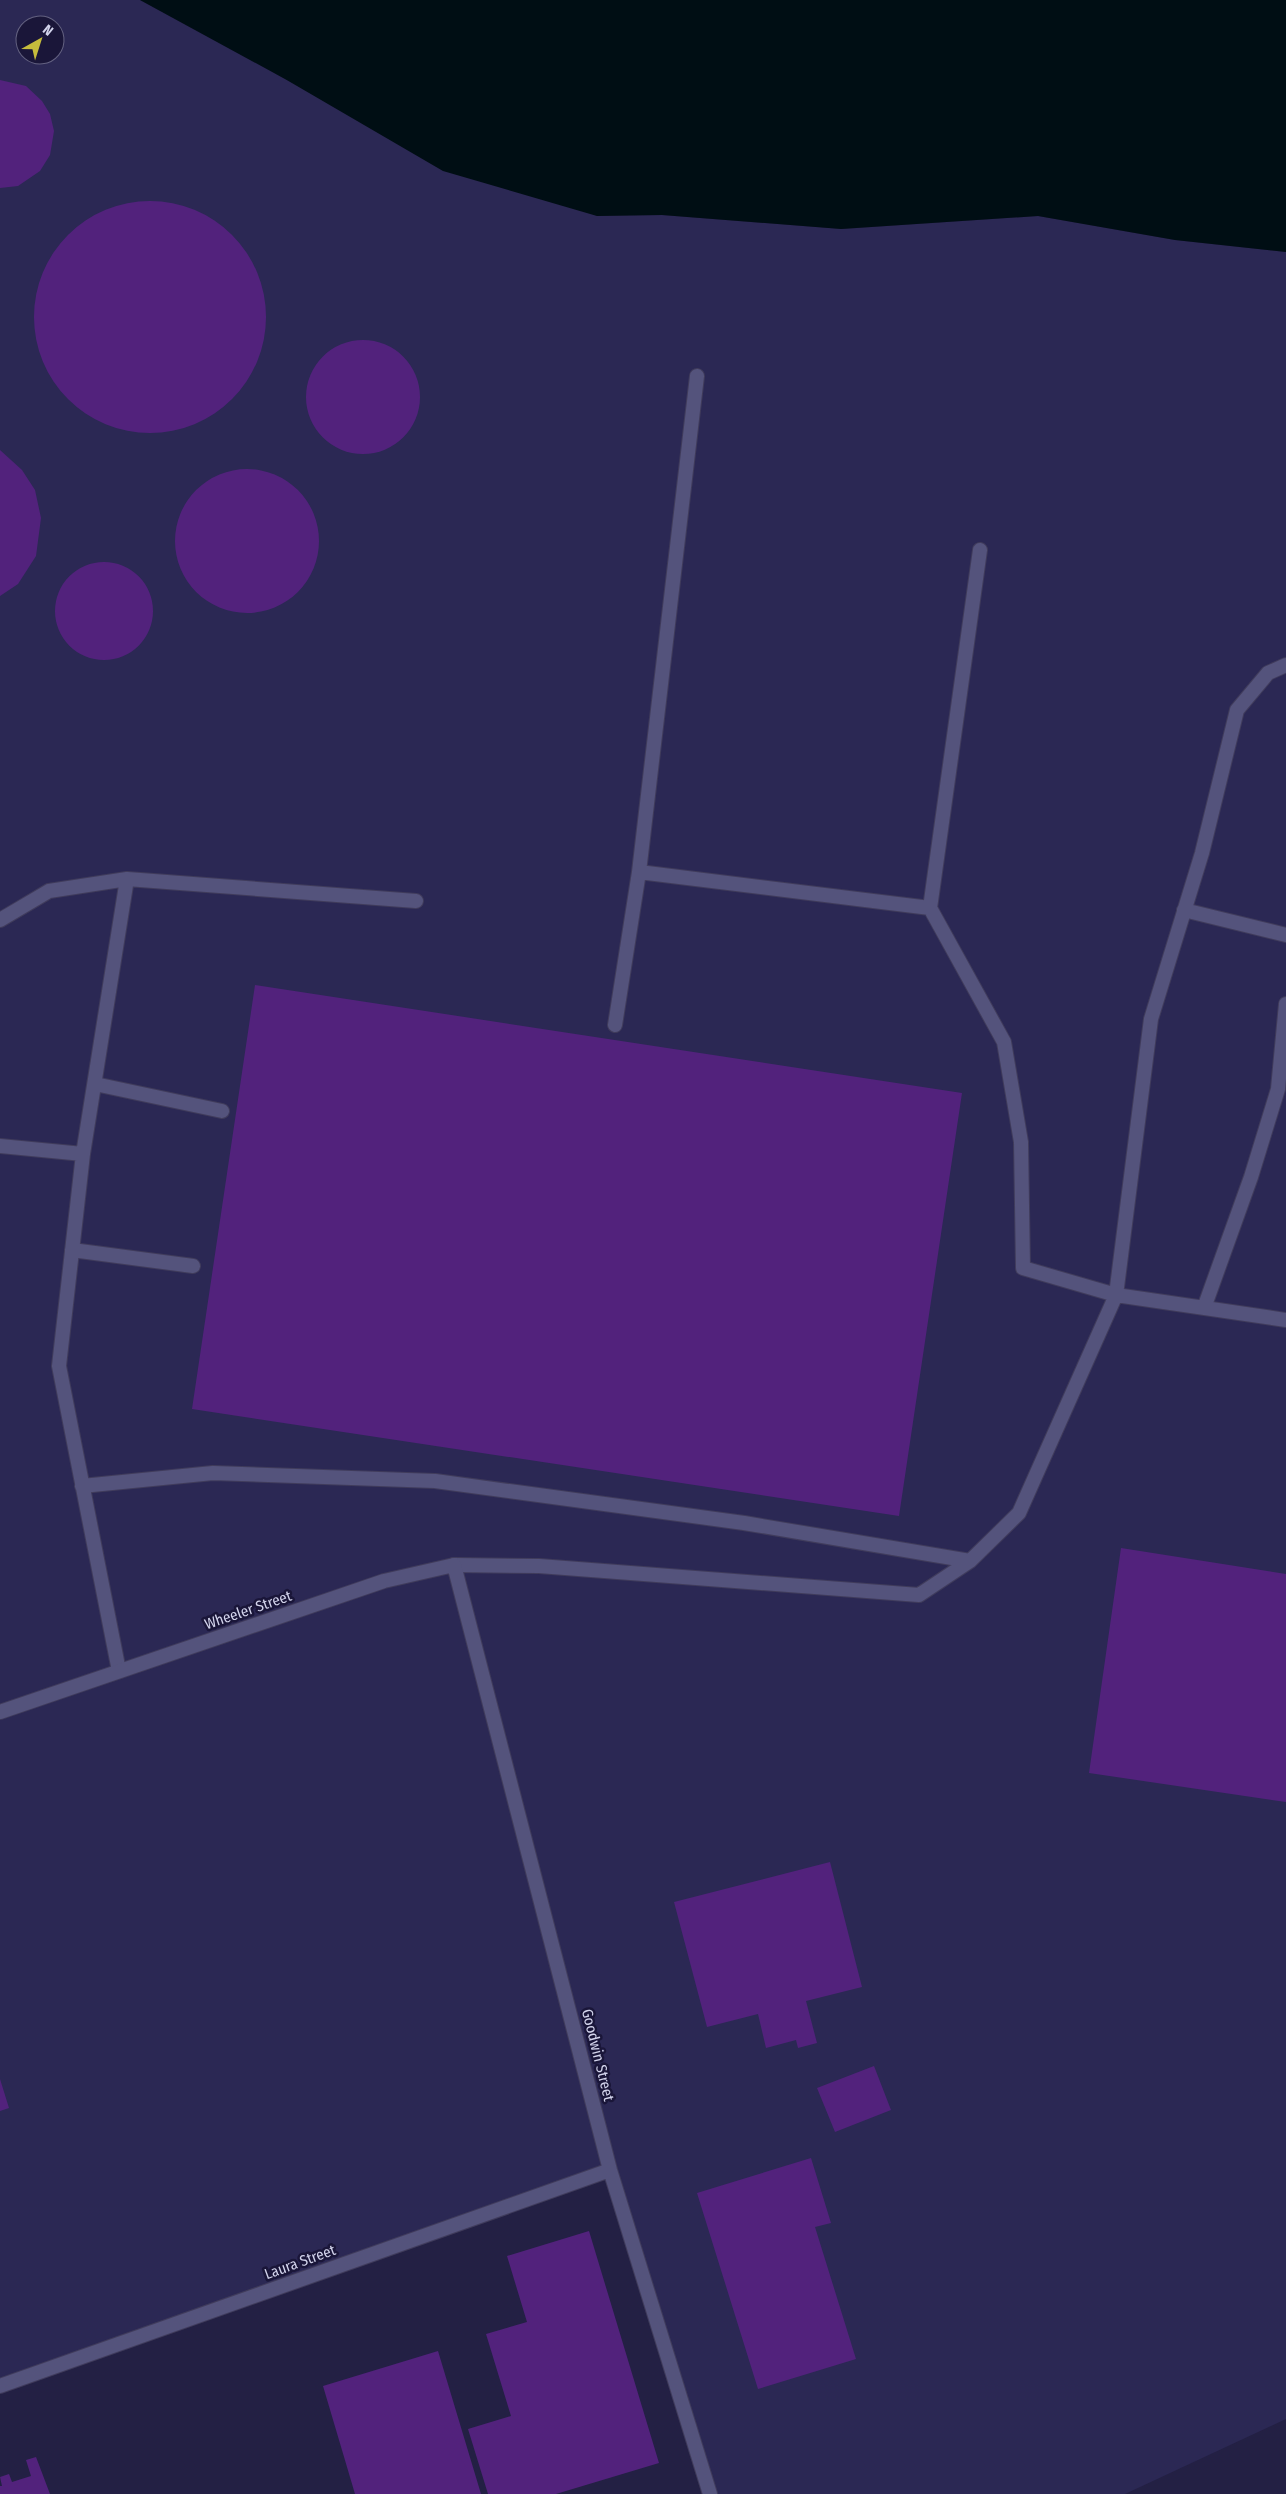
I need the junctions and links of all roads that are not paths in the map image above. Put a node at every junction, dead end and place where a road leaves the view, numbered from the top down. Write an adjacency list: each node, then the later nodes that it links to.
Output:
1 (696, 376): 4 (street)
2 (980, 550): 7 (street)
3 (1286, 665): 8 (street, Wheeler Street)
4 (639, 872): 7 (street); 12 (street)
5 (127, 879): 6 (street); 9 (street); 13 (street)
6 (416, 901)
7 (930, 908): 19 (street)
8 (1184, 910): 10 (street); 19 (street, Wheeler Street)
9 (0, 920)
10 (1286, 935)
11 (1286, 1004): 20 (street)
12 (616, 1026)
13 (95, 1084): 14 (street); 16 (street)
14 (222, 1111)
15 (0, 1146): 16 (street)
16 (83, 1154): 17 (street)
17 (72, 1250): 18 (street); 22 (street)
18 (193, 1266)
19 (1116, 1295): 20 (street); 23 (street, Wheeler Street)
20 (1204, 1308): 21 (street)
21 (1286, 1320)
22 (82, 1486): 23 (street); 25 (street)
23 (970, 1561): 24 (street, Wheeler Street)
24 (454, 1565): 25 (street, Wheeler Street); 27 (street, Goodwin Street)
25 (119, 1671): 26 (street, Wheeler Street)
26 (0, 1712)
27 (610, 2170): 28 (street, Laura Street); 29 (street, Goodwin Street)
28 (0, 2386)
29 (710, 2494)

